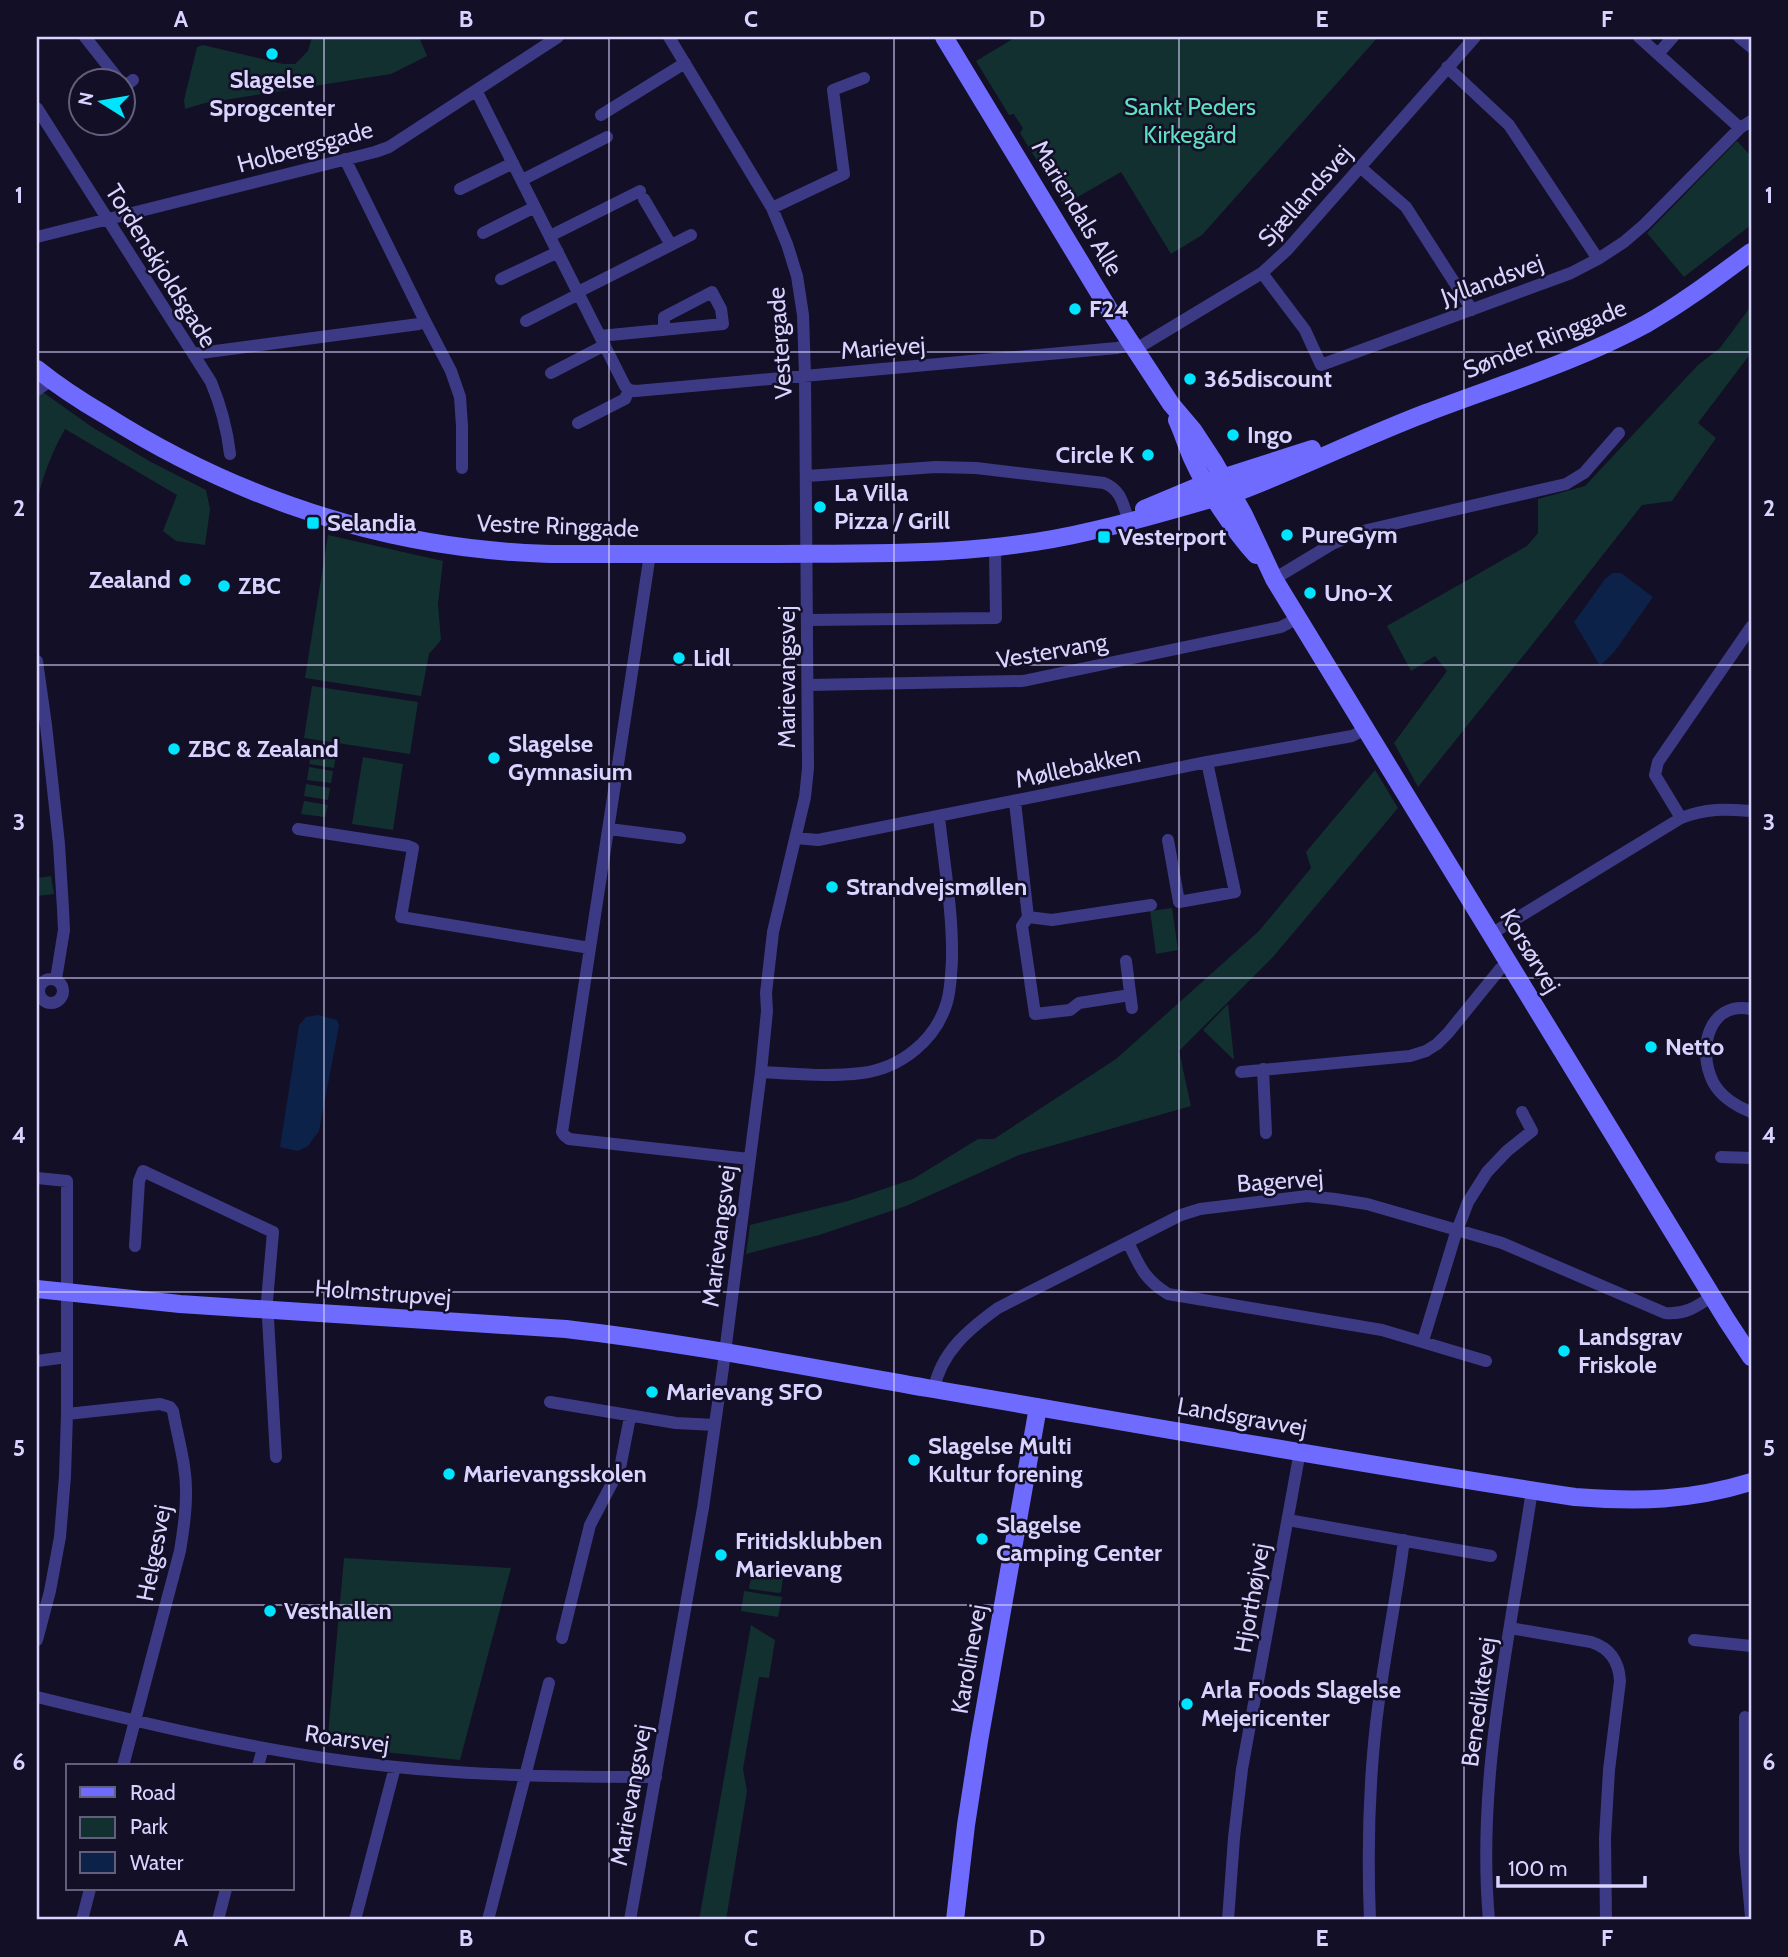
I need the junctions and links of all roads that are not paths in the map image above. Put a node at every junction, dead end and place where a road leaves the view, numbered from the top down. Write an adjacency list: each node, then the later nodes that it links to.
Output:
1 (85, 37): 12 (street)
2 (558, 37): 15 (street, Holbergsgade)
3 (669, 37): 11 (street, Vestergade)
4 (944, 37): 44 (street, Mariendals Alle)
5 (1475, 37): 13 (street, Sjællandsvej)
6 (1639, 37): 10 (street)
7 (1673, 37): 10 (street)
8 (1739, 37): 9 (street)
9 (1751, 47)
10 (1658, 54): 18 (street)
11 (685, 63): 17 (street); 26 (street, Vestergade)
12 (108, 66)
13 (1447, 67): 22 (street, Sjællandsvej); 35 (street)
14 (864, 78): 26 (street)
15 (477, 90): 20 (street, Holbergsgade); 21 (street)
16 (37, 108): 27 (street, Tordenskjoldsgade)
17 (601, 115)
18 (1746, 125): 35 (street, Jyllandsvej)
19 (607, 137): 23 (street)
20 (345, 159): 27 (street, Holbergsgade); 40 (street)
21 (513, 163): 23 (street); 24 (street)
22 (1360, 167): 36 (street, Sjællandsvej); 39 (street)
23 (522, 180): 25 (street)
24 (460, 189)
25 (535, 207): 28 (street); 30 (street)
26 (772, 208): 48 (street, Vestergade)
27 (107, 219): 31 (street, Holbergsgade); 45 (street, Tordenskjoldsgade)
28 (483, 233)
29 (691, 235): 32 (street)
30 (550, 236): 32 (street); 33 (street)
31 (37, 237)
32 (671, 245): 38 (street)
33 (558, 252): 37 (street); 38 (street)
34 (1751, 252): 51 (street, Sønder Ringgade)
35 (1598, 259): 39 (street, Jyllandsvej)
36 (1262, 273): 39 (street, Jyllandsvej); 44 (street, Sjællandsvej)
37 (501, 279)
38 (579, 293): 41 (street); 43 (street)
39 (1472, 310)
40 (425, 321): 45 (street); 55 (street)
41 (526, 321)
42 (664, 330): 42 (street); 43 (street)
43 (603, 341): 47 (street); 50 (street)
44 (1134, 347): 48 (street, Marievej); 57 (street, Mariendals Alle)
45 (193, 354): 54 (street, Tordenskjoldsgade)
46 (37, 369): 49 (street, Vestre Ringgade)
47 (551, 373)
48 (805, 375): 50 (street, Marievej); 56 (street, Vestergade)
49 (44, 385): 60 (street, Vestre Ringgade)
50 (632, 390): 52 (street)
51 (1422, 414): 57 (street, Sønder Ringgade); 57 (street, Sønder Ringgade)
52 (578, 423)
53 (1619, 433): 62 (street)
54 (230, 454)
55 (462, 468)
56 (807, 475): 58 (street); 61 (street, Vestergade)
57 (1219, 488): 58 (street, Vestre Ringgade); 58 (street, Vestre Ringgade); 62 (street, Mariendals Alle)
58 (1124, 521): 59 (street, Vestre Ringgade)
59 (995, 547): 61 (street, Vestre Ringgade); 64 (street)
60 (650, 554): 61 (street, Vestre Ringgade); 75 (street)
61 (807, 554): 64 (street, Marievangsvej)
62 (1272, 574): 63 (street, Korsørvej)
63 (1298, 618): 67 (street, Vestervang); 68 (street, Korsørvej)
64 (808, 621): 67 (street, Marievangsvej)
65 (1751, 627): 73 (street)
66 (37, 660): 85 (street)
67 (808, 685): 77 (street, Marievangsvej)
68 (1366, 729): 69 (street, Møllebakken); 81 (street, Korsørvej)
69 (1207, 762): 70 (street, Møllebakken); 78 (street)
70 (1015, 802): 72 (street, Møllebakken); 80 (street)
71 (1751, 811): 73 (street)
72 (939, 817): 77 (street, Møllebakken); 88 (street)
73 (1681, 818): 81 (street)
74 (298, 829): 82 (street)
75 (608, 829): 76 (street); 82 (street)
76 (680, 838)
77 (796, 838): 88 (street, Marievangsvej)
78 (1168, 840)
79 (1151, 905): 80 (street)
80 (1028, 917): 83 (street)
81 (1491, 934): 84 (street, Korsørvej)
82 (590, 948): 95 (street)
83 (1126, 961)
84 (1509, 964): 87 (street); 102 (street, Korsørvej)
85 (56, 979)
86 (1751, 1009): 91 (street)
87 (1263, 1069): 89 (street); 92 (street)
88 (761, 1072): 95 (street, Marievangsvej)
89 (1241, 1072)
90 (1522, 1112): 97 (street)
91 (1751, 1112)
92 (1266, 1133)
93 (1721, 1157): 94 (street)
94 (1751, 1158)
95 (749, 1159): 105 (street, Marievangsvej)
96 (37, 1178): 101 (street)
97 (1457, 1230): 98 (street, Bagervej); 102 (street, Bagervej); 104 (street)
98 (1128, 1242): 104 (street); 110 (street, Bagervej)
99 (135, 1246): 103 (street)
100 (37, 1289): 101 (street, Holmstrupvej)
101 (66, 1292): 103 (street, Holmstrupvej); 106 (street)
102 (1712, 1296): 107 (street, Korsørvej)
103 (268, 1310): 105 (street, Holmstrupvej); 117 (street)
104 (1423, 1341): 109 (street)
105 (726, 1352): 110 (street, Landsgravvej); 115 (street, Marievangsvej)
106 (67, 1357): 108 (street); 113 (street)
107 (1751, 1357)
108 (37, 1361)
109 (1486, 1361)
110 (934, 1389): 112 (street, Landsgravvej)
111 (550, 1402): 114 (street)
112 (1038, 1407): 116 (street, Landsgravvej); 146 (street, Karolinevej)
113 (67, 1414): 125 (street); 131 (street, Helgesvej)
114 (630, 1417): 115 (street); 124 (street)
115 (715, 1425): 137 (street, Marievangsvej)
116 (1300, 1451): 119 (street, Landsgravvej); 120 (street, Hjorthøjvej)
117 (276, 1457)
118 (1751, 1482): 119 (street, Landsgravvej)
119 (1532, 1490): 123 (street, Benediktevej)
120 (1288, 1520): 121 (street); 147 (street, Hjorthøjvej)
121 (1404, 1540): 122 (street); 148 (street)
122 (1491, 1556)
123 (1510, 1628): 149 (street, Benediktevej); 150 (street)
124 (562, 1638)
125 (37, 1640)
126 (1694, 1640): 127 (street)
127 (1751, 1646)
128 (549, 1683): 136 (street)
129 (37, 1697): 131 (street, Roarsvej)
130 (1745, 1717): 140 (street)
131 (135, 1721): 132 (street, Roarsvej); 133 (street, Helgesvej)
132 (263, 1748): 134 (street); 135 (street, Roarsvej)
133 (124, 1764)
134 (259, 1764)
135 (396, 1767): 136 (street, Roarsvej); 143 (street)
136 (526, 1776): 137 (street, Roarsvej); 144 (street)
137 (656, 1777): 145 (street, Marievangsvej)
138 (90, 1890): 141 (street)
139 (226, 1890): 142 (street)
140 (1751, 1917)
141 (82, 1920)
142 (218, 1920)
143 (355, 1920)
144 (488, 1920)
145 (630, 1920)
146 (955, 1920)
147 (1228, 1920)
148 (1370, 1920)
149 (1489, 1920)
150 (1606, 1920)

